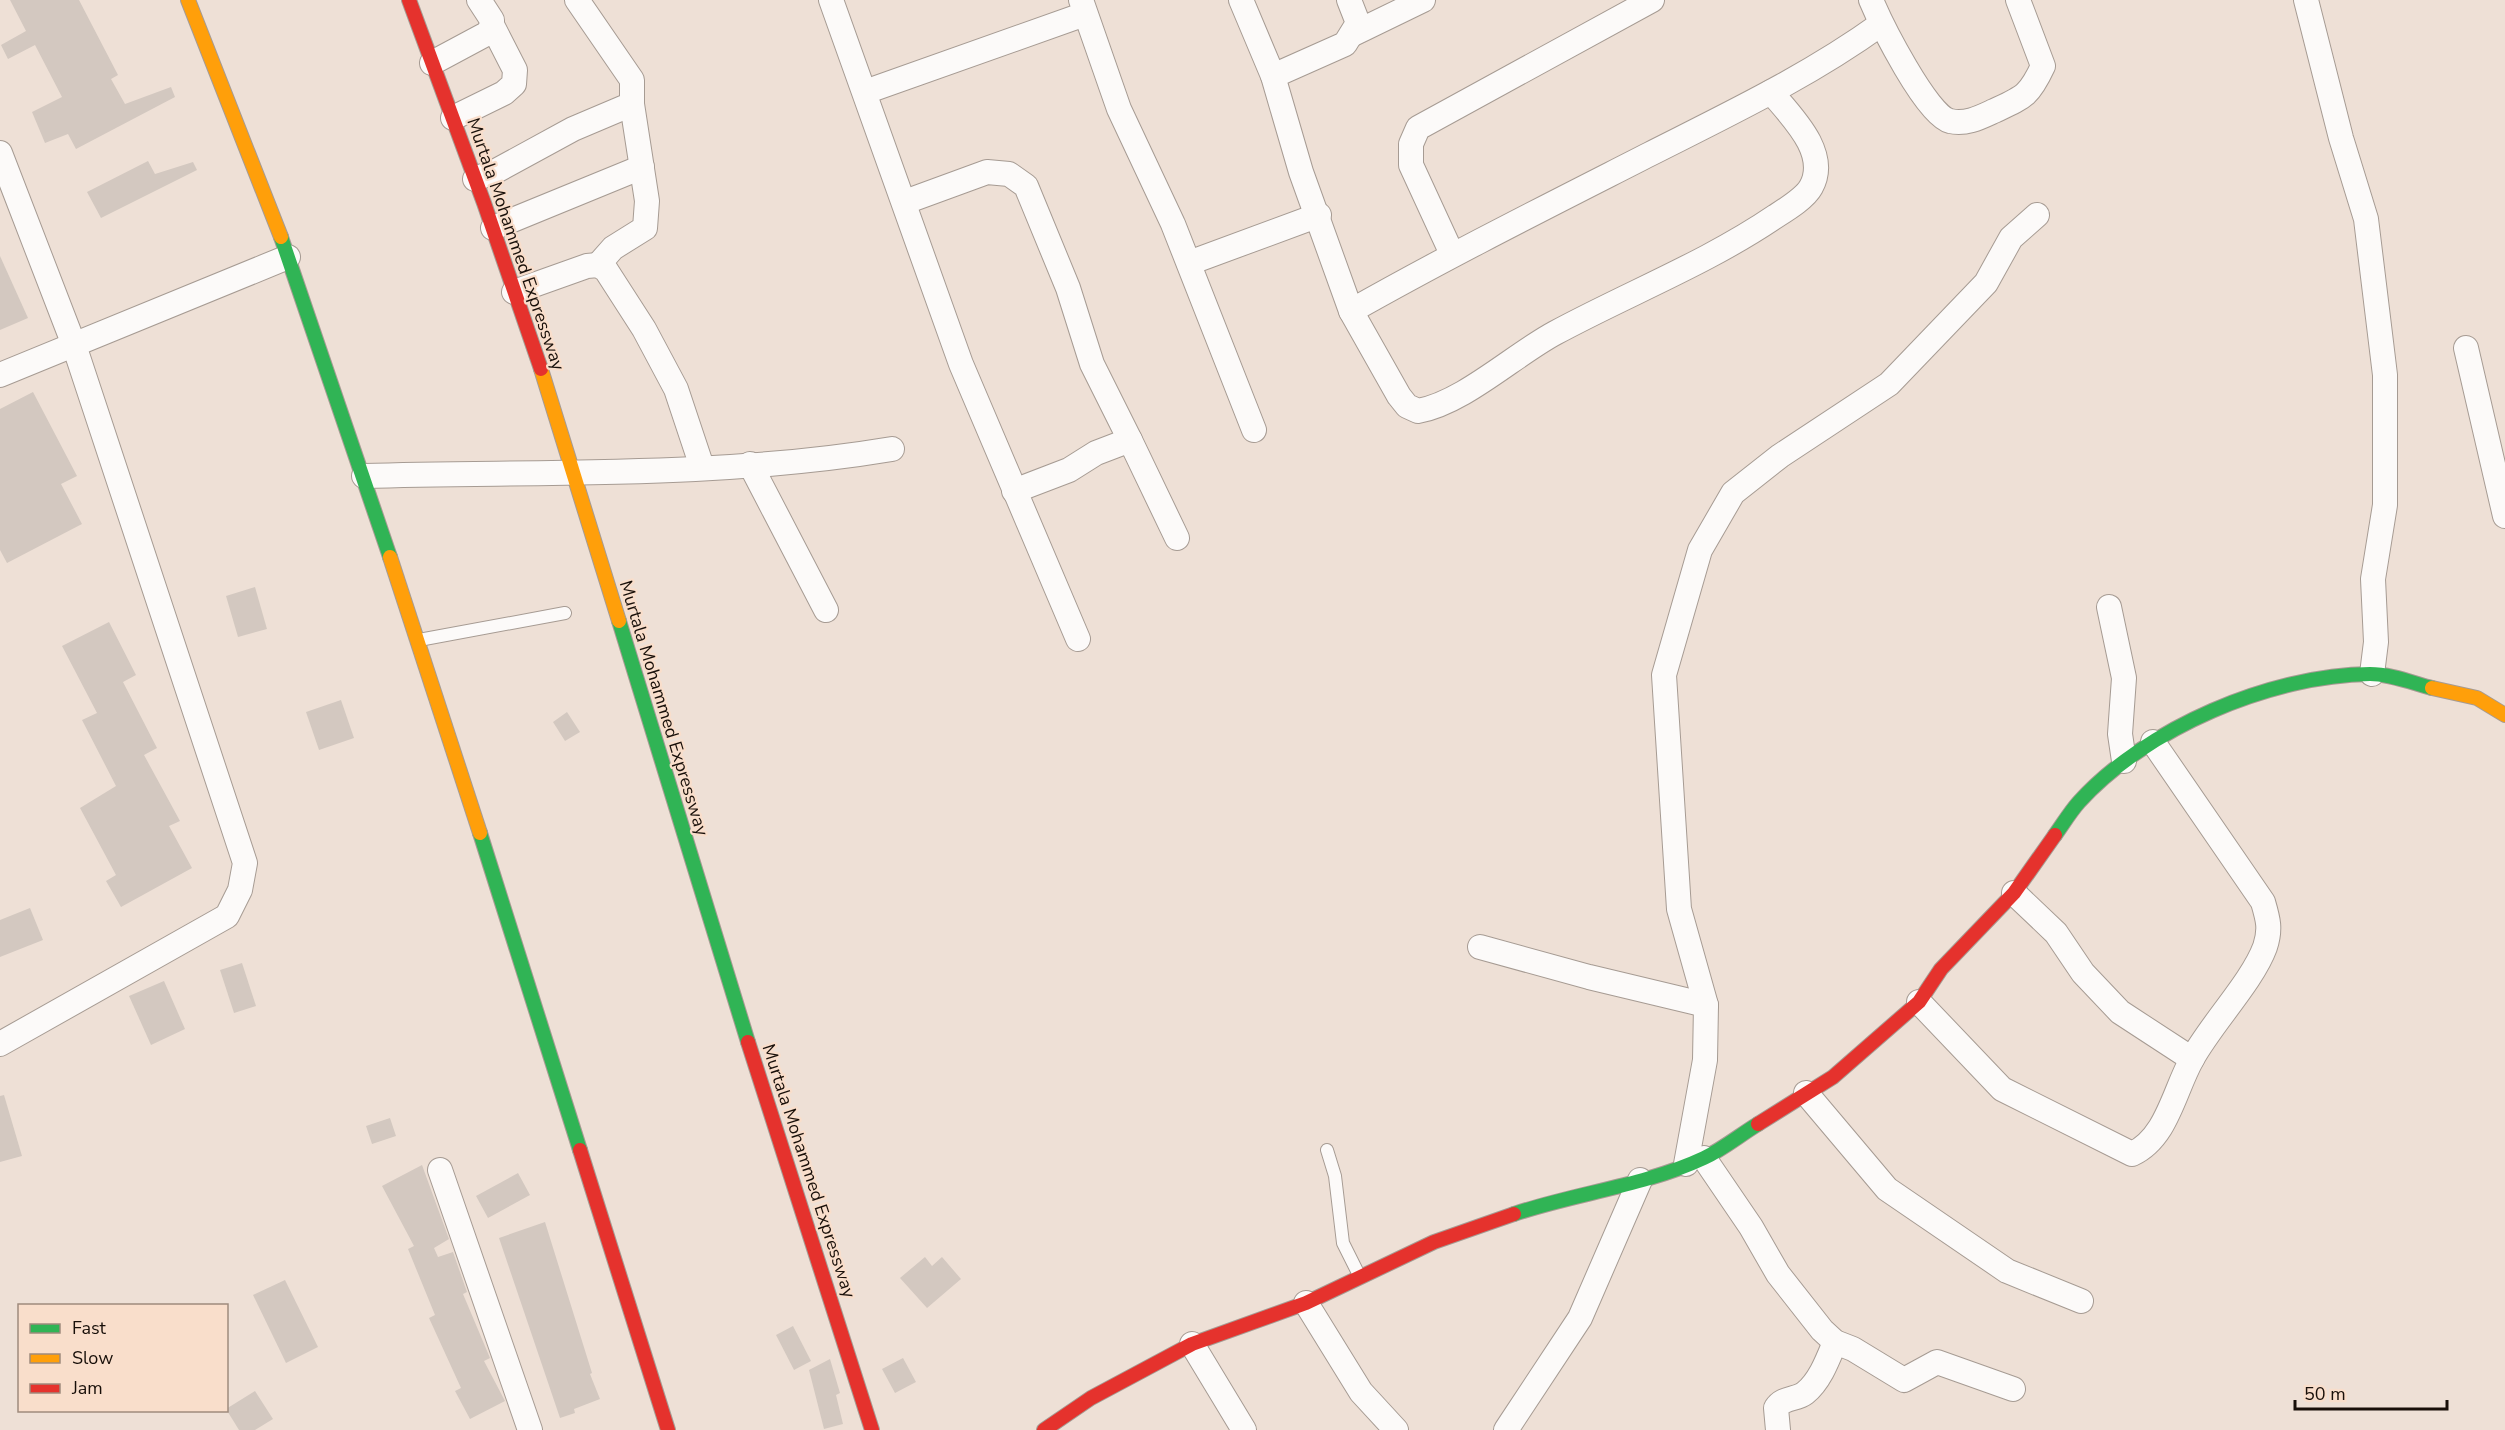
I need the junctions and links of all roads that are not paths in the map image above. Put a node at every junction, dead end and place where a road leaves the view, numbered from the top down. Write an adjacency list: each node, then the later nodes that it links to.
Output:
1 (188, 0): 31 (main road)
2 (409, 0): 17 (main road, Murtala Mohammed Expressway)
3 (478, 0): 15 (street)
4 (577, 0): 21 (street)
5 (831, 0): 19 (street)
6 (1241, 0): 18 (street)
7 (1349, 0): 16 (street)
8 (1423, 0): 16 (street)
9 (1652, 0): 30 (street)
10 (1871, 0): 14 (street)
11 (2018, 0): 14 (street)
12 (2306, 0): 54 (street)
13 (1083, 7): 19 (street); 32 (street)
14 (1881, 24): 20 (street)
15 (492, 25): 17 (street); 22 (street)
16 (1353, 34): 18 (street)
17 (432, 63): 22 (main road, Murtala Mohammed Expressway)
18 (1273, 76): 27 (street)
19 (865, 92): 26 (street)
20 (1771, 92): 30 (street); 35 (street)
21 (632, 104): 24 (street); 25 (street)
22 (453, 118): 25 (main road, Murtala Mohammed Expressway)
23 (0, 153): 36 (street)
24 (642, 167): 29 (street); 33 (street)
25 (475, 179): 29 (main road, Murtala Mohammed Expressway)
26 (904, 202): 40 (street); 46 (street)
27 (1319, 215): 32 (street); 35 (street)
28 (2037, 215): 61 (street)
29 (493, 228): 34 (main road, Murtala Mohammed Expressway)
30 (1452, 254): 35 (street)
31 (288, 257): 36 (street); 45 (main road)
32 (1189, 263): 39 (street)
33 (598, 265): 34 (street); 43 (street)
34 (514, 292): 44 (main road, Murtala Mohammed Expressway)
35 (1352, 311)
36 (74, 345): 38 (street); 62 (street)
37 (2466, 348): 47 (street)
38 (0, 375)
39 (1254, 430)
40 (1130, 440): 46 (street); 48 (street)
41 (892, 448): 42 (street)
42 (750, 464): 43 (street); 50 (street)
43 (702, 467): 44 (street)
44 (574, 473): 45 (street); 77 (main road, Murtala Mohammed Expressway)
45 (364, 476): 53 (main road)
46 (1014, 491): 52 (street)
47 (2505, 516)
48 (1177, 538)
49 (2109, 607): 57 (street)
50 (826, 610)
51 (565, 613): 53 (lane)
52 (1078, 639)
53 (417, 640): 76 (main road)
54 (2372, 674): 55 (main road); 56 (main road)
55 (2505, 715)
56 (2153, 742): 57 (main road); 63 (street)
57 (2124, 762): 58 (main road)
58 (2014, 893): 60 (main road); 63 (street)
59 (1480, 947): 61 (street)
60 (1919, 1002): 63 (street); 64 (main road)
61 (1706, 1005): 66 (street)
62 (0, 1044)
63 (2192, 1059)
64 (1806, 1093): 66 (main road); 70 (street)
65 (1327, 1149): 69 (lane)
66 (1695, 1161): 68 (main road); 72 (street)
67 (440, 1170): 75 (street)
68 (1640, 1180): 69 (main road); 81 (street)
69 (1360, 1278): 71 (main road)
70 (2081, 1301)
71 (1306, 1303): 73 (main road); 80 (street)
72 (1835, 1342): 74 (street); 82 (street)
73 (1192, 1344): 78 (main road); 79 (street)
74 (2013, 1389)
75 (530, 1430)
76 (668, 1430)
77 (873, 1430)
78 (1044, 1430)
79 (1244, 1430)
80 (1396, 1430)
81 (1506, 1430)
82 (1778, 1430)

